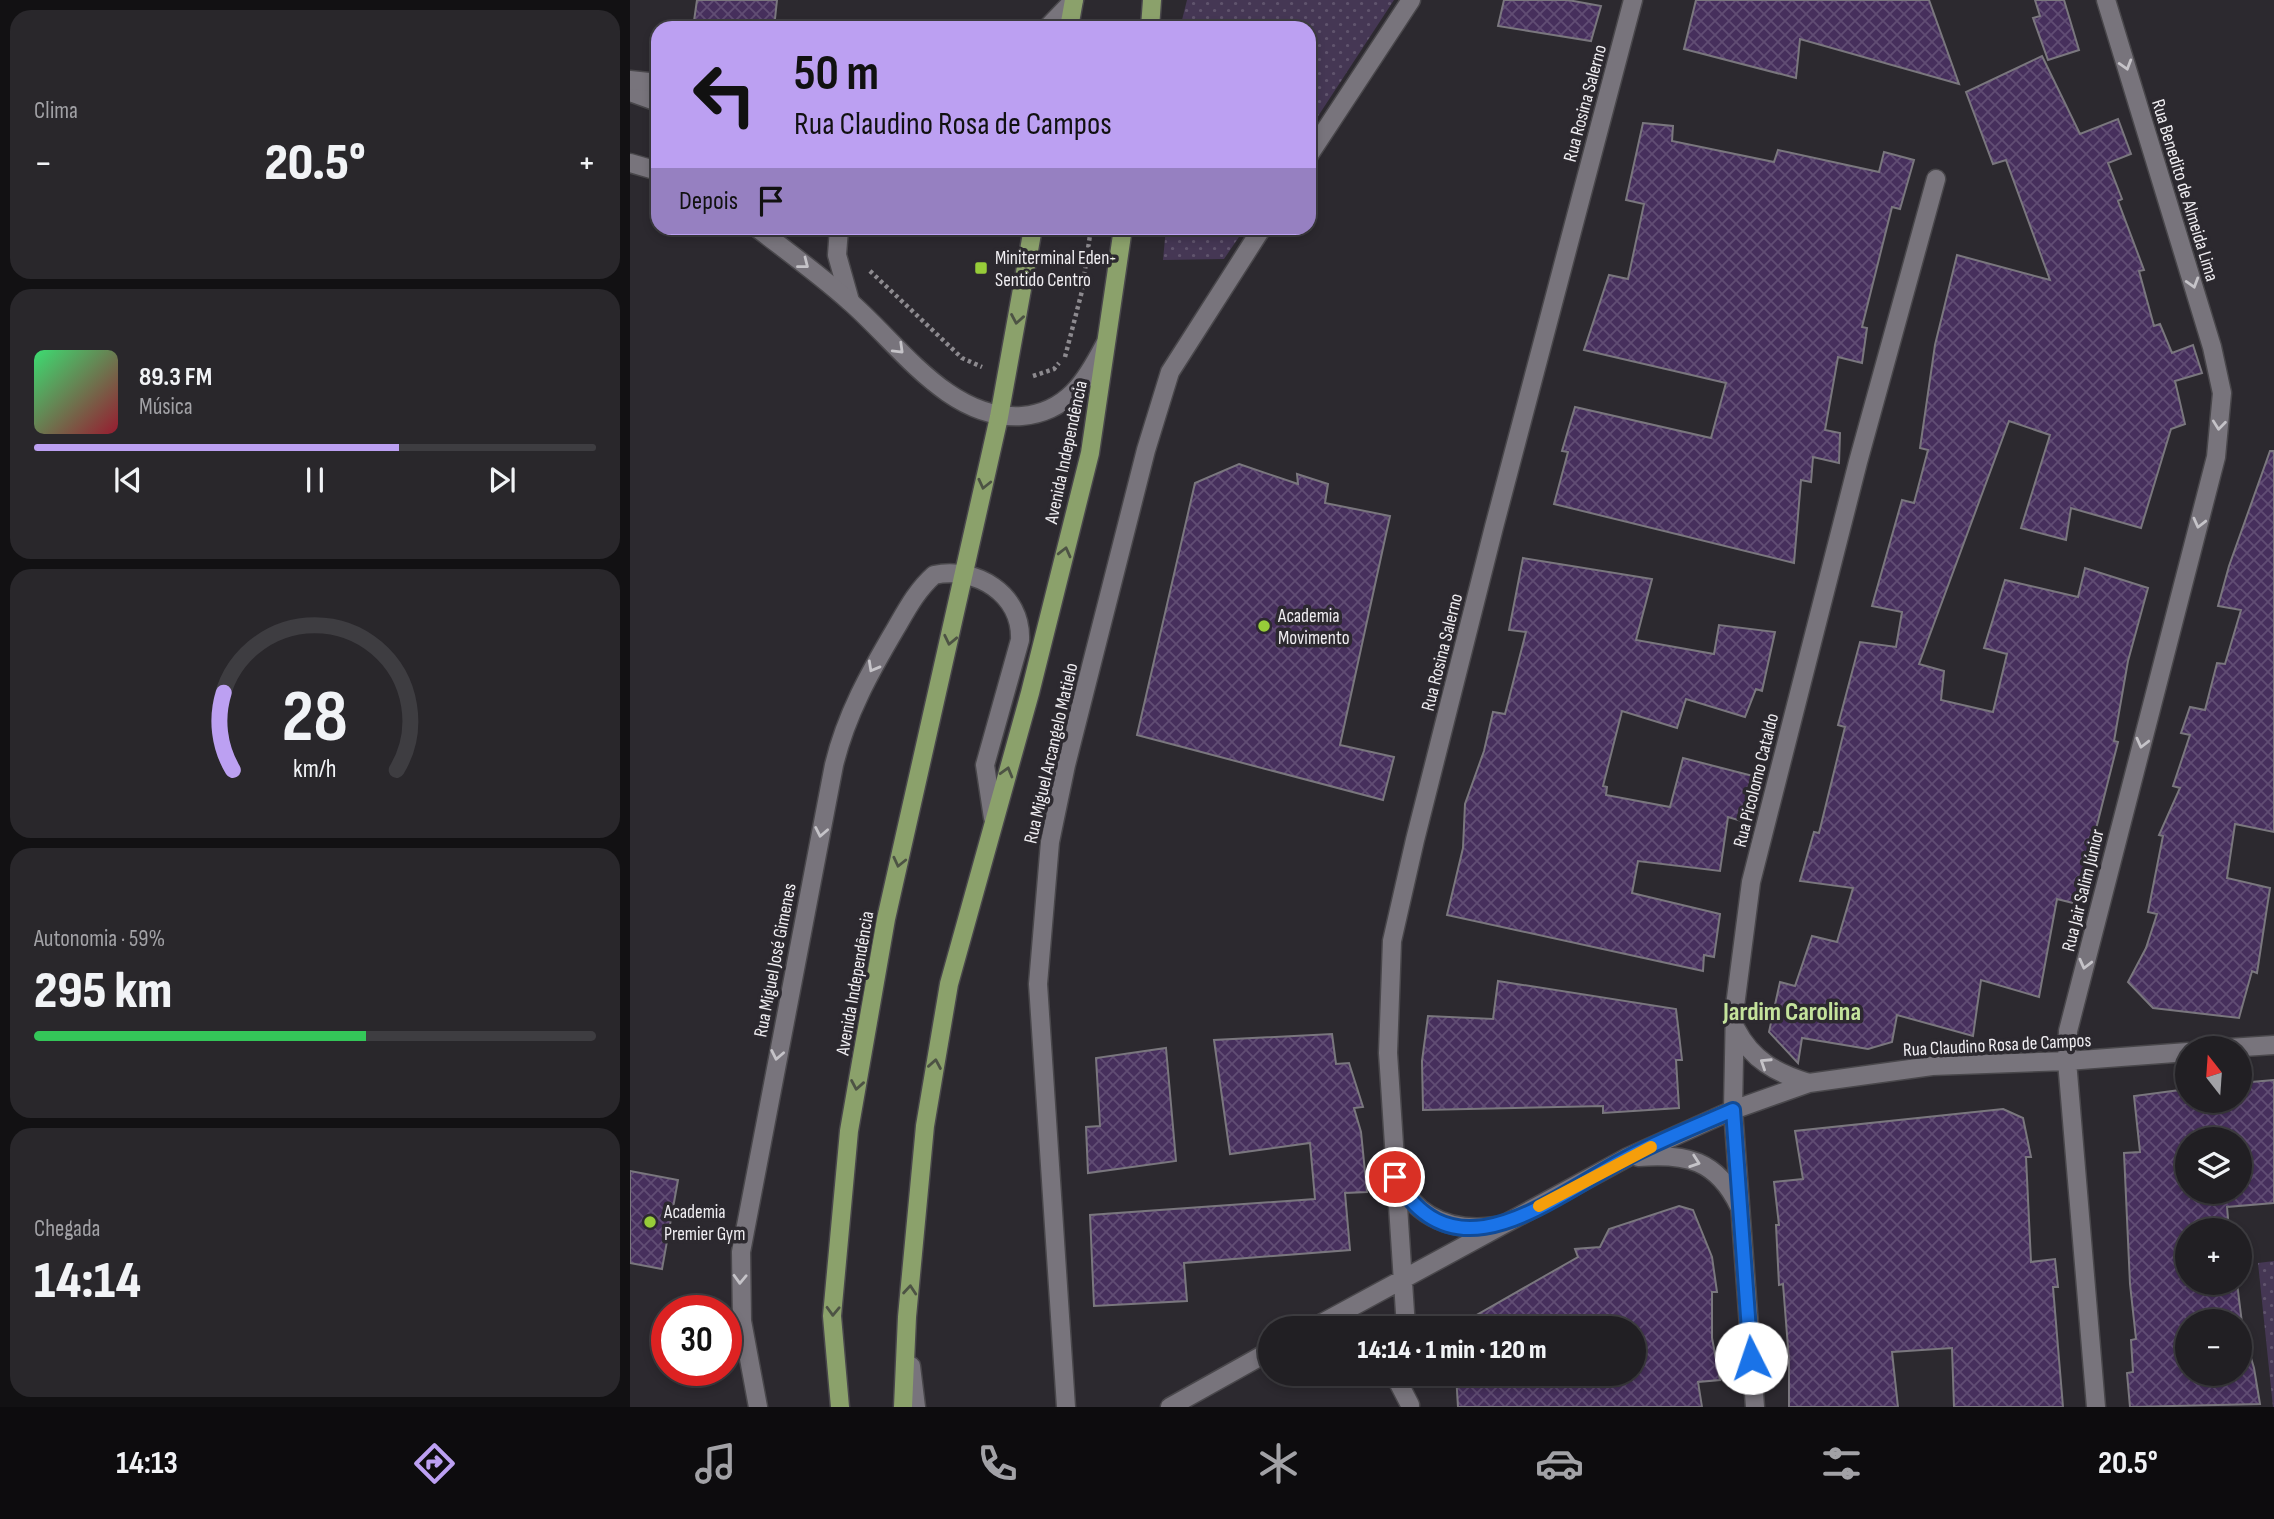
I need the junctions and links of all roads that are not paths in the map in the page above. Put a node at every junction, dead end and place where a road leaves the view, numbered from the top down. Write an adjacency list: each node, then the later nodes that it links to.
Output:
1 (1074, 0): 6 (street); 7 (street); 8 (main road)
2 (1152, 0): 9 (main road)
3 (1411, 0): 14 (street)
4 (1633, 0): 37 (street, Rua Rosina Salerno)
5 (2106, 0): 25 (street, Rua Benedito de Almeida Lima, one-way to 25)
6 (1054, 21)
7 (1066, 21)
8 (1070, 21)
9 (1150, 21)
10 (630, 80): 11 (street)
11 (651, 82)
12 (630, 92): 13 (street)
13 (651, 100)
14 (1316, 145)
15 (630, 163): 16 (street)
16 (651, 169)
17 (1936, 179): 29 (street, Rua Picolomo Cataldo)
18 (766, 235): 23 (street, one-way to 23)
19 (839, 235): 23 (street)
20 (1032, 235): 26 (main road, Avenida Independência, one-way to 26)
21 (1122, 235): 24 (main road, Avenida Independência)
22 (1258, 235): 52 (street, Rua Miguel Arcangelo Matielo)
23 (850, 301): 26 (street, one-way to 26)
24 (1108, 338): 26 (street, Avenida Independência); 28 (main road, Avenida Independência, one-way to 24)
25 (2222, 393): 33 (street, Rua Jair Salim Júnior, one-way to 33)
26 (999, 417): 27 (main road, Avenida Independência, one-way to 27)
27 (964, 573): 28 (street, Avenida Independência); 48 (street, Rua Miguel José Gimenes, one-way to 48); 49 (main road, Avenida Independência, one-way to 49)
28 (993, 818): 43 (main road, Avenida Independência, one-way to 28)
29 (1734, 1027): 34 (street, Rua Claudino Rosa de Campos, one-way to 29); 35 (street, Rua Picolomo Cataldo)
30 (2274, 1045): 31 (street)
31 (2252, 1046)
32 (2175, 1053): 33 (street, Rua Claudino Rosa de Campos)
33 (2067, 1061): 34 (street, Rua Claudino Rosa de Campos); 55 (street, Rua Jair Salim Júnior)
34 (1809, 1083): 35 (street, Rua Claudino Rosa de Campos)
35 (1733, 1110): 36 (street, Rua Claudino Rosa de Campos); 38 (street, Rua Picolomo Cataldo)
36 (1628, 1157): 38 (street, Rua Claudino Rosa de Campos, one-way to 38); 39 (street, Rua Claudino Rosa de Campos)
37 (1395, 1177): 39 (street, Rua Claudino Rosa de Campos); 40 (street, Rua Rosina Salerno)
38 (1741, 1210): 54 (street, Rua Picolomo Cataldo)
39 (1506, 1225): 40 (street, Rua Claudino Rosa de Campos)
40 (1403, 1281): 41 (street, Rua Claudino Rosa de Campos); 42 (street, Rua Rosina Salerno)
41 (1336, 1316)
42 (1405, 1316)
43 (907, 1317): 50 (main road, Avenida Independência); 51 (street)
44 (1258, 1358): 53 (street)
45 (1400, 1386): 47 (street)
46 (1409, 1386): 47 (street)
47 (1410, 1406)
48 (758, 1407)
49 (840, 1407)
50 (903, 1407)
51 (916, 1407)
52 (1066, 1407)
53 (1170, 1407)
54 (1755, 1407)
55 (2096, 1407)

